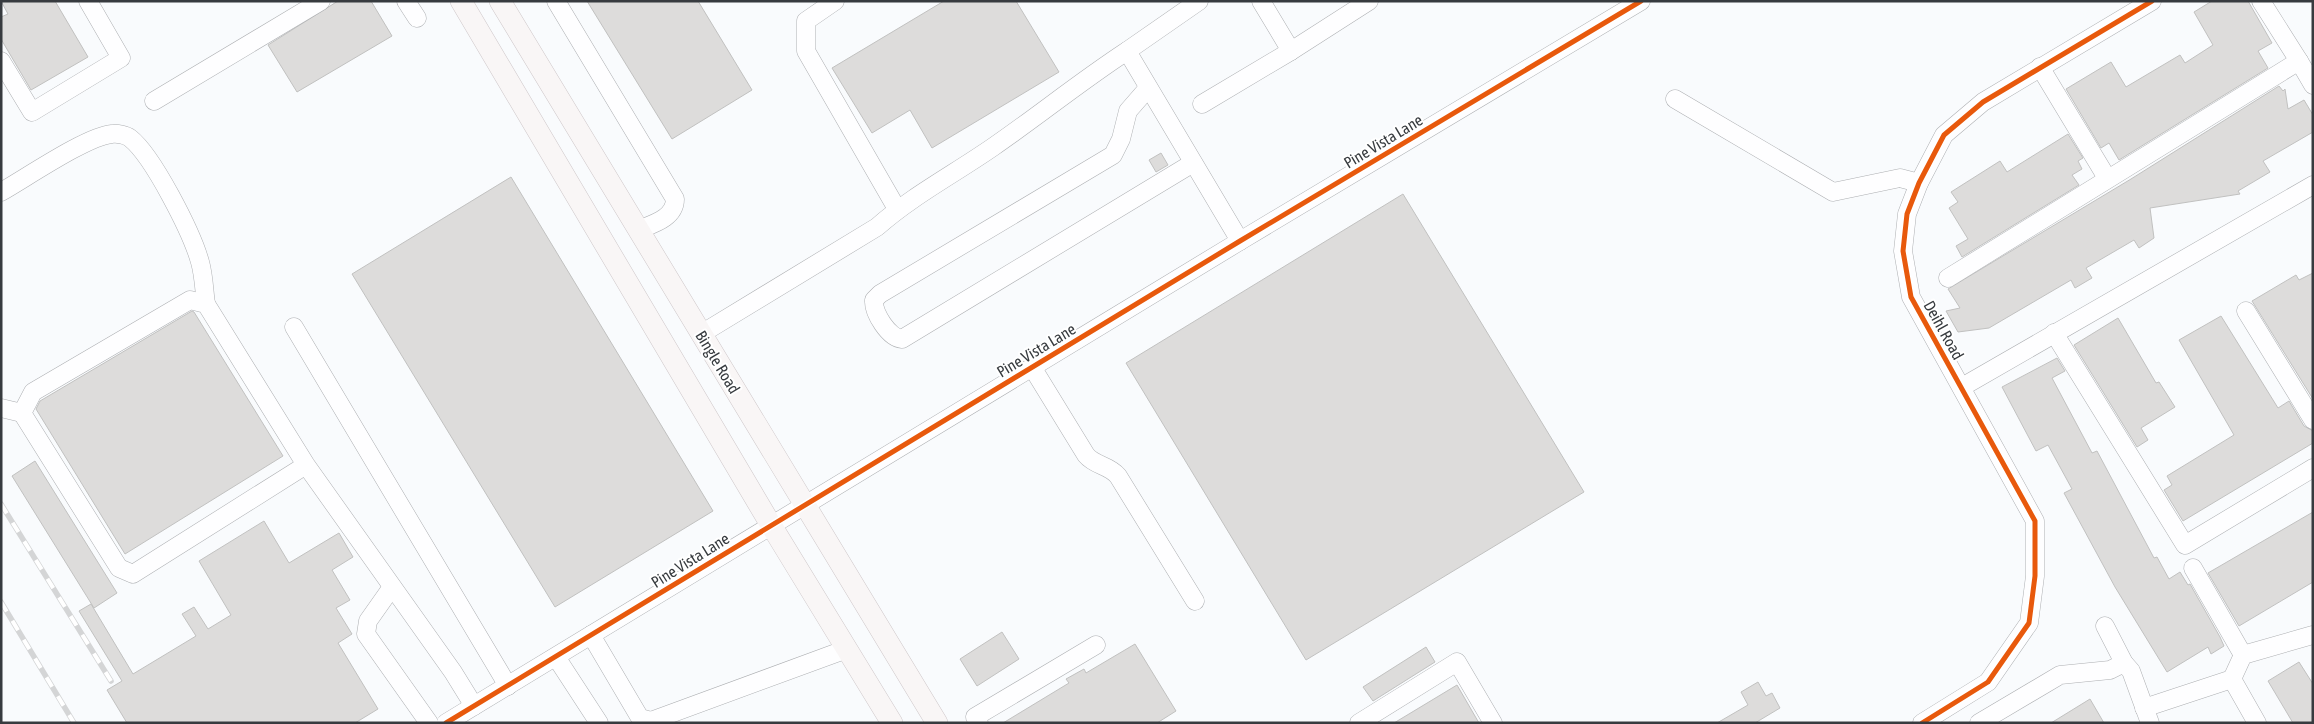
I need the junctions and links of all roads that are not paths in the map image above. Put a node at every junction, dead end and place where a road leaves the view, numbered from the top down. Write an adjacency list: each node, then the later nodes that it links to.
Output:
1 (88, 1): 17 (street)
2 (321, 1): 23 (street)
3 (406, 1): 14 (street)
4 (462, 1): 33 (main road)
5 (500, 1): 31 (main road, Bingle Road)
6 (556, 1): 31 (street)
7 (836, 1): 30 (street)
8 (1199, 1): 16 (street)
9 (1261, 1): 15 (street)
10 (1369, 1): 15 (street)
11 (1641, 1): 32 (street, Pine Vista Lane)
12 (2152, 1): 19 (street, Deihl Road)
13 (2261, 1): 18 (street)
14 (417, 18)
15 (1291, 50): 24 (street)
16 (1127, 51): 21 (street); 30 (street)
17 (1, 61)
18 (2299, 61): 20 (street); 26 (street)
19 (2040, 67): 26 (street); 27 (street, Deihl Road)
20 (2313, 85)
21 (1148, 88): 25 (street); 25 (street)
22 (1675, 99): 27 (street)
23 (154, 101)
24 (1202, 104)
25 (1193, 163): 32 (street)
26 (2108, 178): 34 (street)
27 (1919, 183): 41 (street, Deihl Road)
28 (2313, 185): 38 (street)
29 (1, 192): 35 (street)
30 (898, 209): 39 (street)
31 (638, 230): 33 (main road); 39 (main road, Bingle Road)
32 (1240, 241): 40 (street, Pine Vista Lane)
33 (608, 248): 48 (main road)
34 (1948, 278)
35 (206, 304): 43 (street); 45 (street)
36 (2246, 311): 44 (street)
37 (294, 327): 61 (street)
38 (2054, 333): 41 (street); 46 (street)
39 (701, 334): 47 (main road, Bingle Road)
40 (1032, 367): 47 (street, Pine Vista Lane); 51 (street)
41 (1962, 387): 72 (street, Deihl Road)
42 (1, 408): 43 (street)
43 (22, 413): 45 (street)
44 (2313, 420)
45 (306, 465): 50 (street)
46 (2313, 468)
47 (805, 504): 48 (street, Pine Vista Lane); 69 (main road, Bingle Road)
48 (772, 525): 54 (street, Pine Vista Lane); 56 (main road)
49 (2194, 568): 57 (street)
50 (392, 587): 62 (street); 66 (street)
51 (1195, 602)
52 (2105, 626): 59 (street)
53 (2313, 635): 57 (street)
54 (591, 636): 56 (street); 58 (street, Pine Vista Lane)
55 (1096, 645): 65 (street)
56 (847, 649): 68 (main road)
57 (2243, 655): 60 (street)
58 (556, 657): 61 (street, Pine Vista Lane); 67 (street)
59 (2124, 663): 63 (street); 73 (street)
60 (2232, 679): 63 (street); 74 (street)
61 (508, 686): 62 (street, Pine Vista Lane)
62 (474, 706): 64 (street, Pine Vista Lane)
63 (2147, 716)
64 (453, 721)
65 (973, 721)
66 (430, 723)
67 (599, 723)
68 (892, 723)
69 (937, 723)
70 (1359, 723): 71 (street)
71 (1493, 723)
72 (1922, 723)
73 (1979, 723)
74 (2257, 723)

